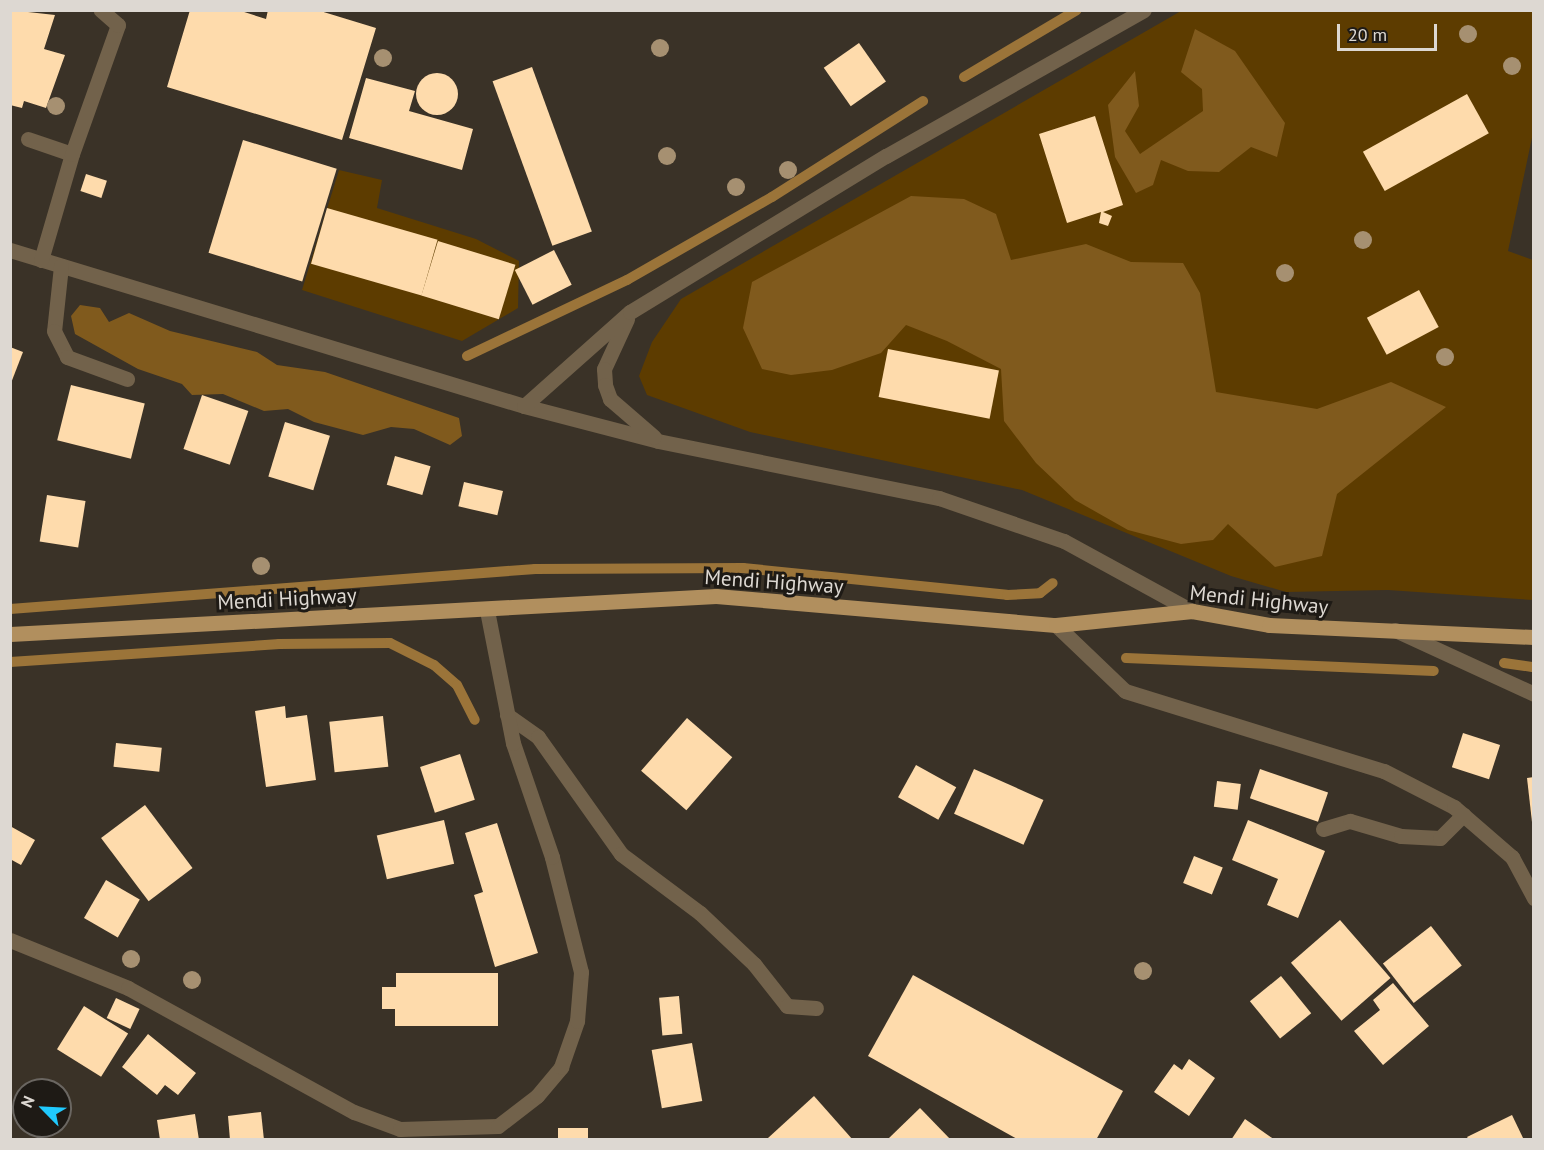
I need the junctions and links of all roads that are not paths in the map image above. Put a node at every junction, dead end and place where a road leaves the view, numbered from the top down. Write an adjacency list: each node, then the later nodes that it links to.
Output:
1 (101, 10): 4 (street)
2 (1144, 10): 8 (street)
3 (28, 139): 4 (street)
4 (72, 154): 6 (street)
5 (10, 250): 6 (street)
6 (41, 260): 7 (street)
7 (61, 266): 9 (street); 10 (street)
8 (630, 312): 10 (street); 11 (street)
9 (127, 379)
10 (524, 406): 11 (street)
11 (658, 441): 13 (street)
12 (487, 610): 14 (main road, Mendi Highway); 16 (main road, Mendi Highway); 19 (street)
13 (1192, 611): 14 (main road, Mendi Highway); 15 (main road, Mendi Highway)
14 (1056, 625): 20 (street)
15 (1395, 630): 17 (main road, Mendi Highway); 18 (street)
16 (10, 634)
17 (1533, 637)
18 (1533, 694)
19 (507, 715): 23 (street); 24 (street)
20 (1463, 815): 21 (street); 22 (street)
21 (1323, 829)
22 (1533, 898)
23 (10, 940)
24 (816, 1008)

